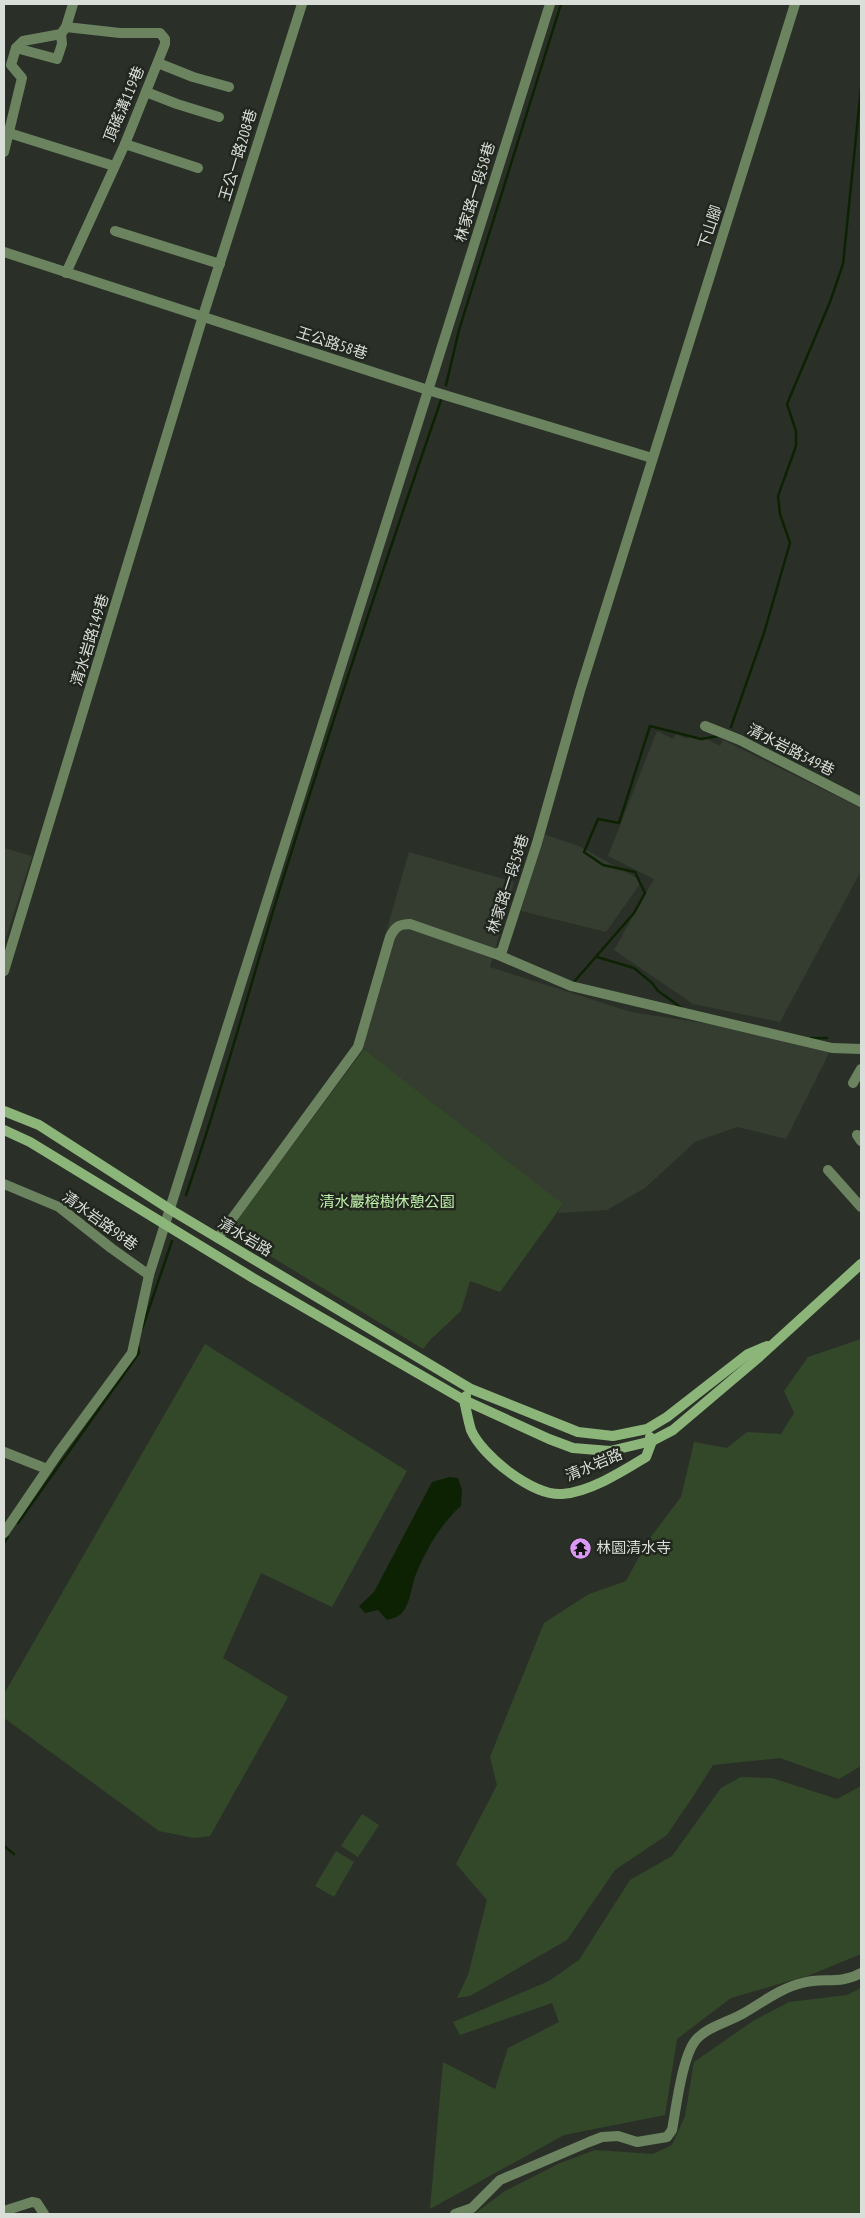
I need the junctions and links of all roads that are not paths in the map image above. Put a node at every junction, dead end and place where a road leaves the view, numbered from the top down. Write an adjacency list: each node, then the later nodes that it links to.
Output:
1 (74, 4): 5 (street)
2 (302, 4): 18 (street, 王公一路208巷)
3 (550, 4): 21 (street, 林家路一段58巷)
4 (795, 4): 22 (street, 下山腳)
5 (64, 30): 6 (street); 6 (street); 7 (street, 頂磘溝119巷)
6 (16, 48): 11 (street)
7 (158, 63): 8 (street); 9 (street, 頂磘溝119巷)
8 (229, 87)
9 (146, 92): 10 (street); 12 (street, 頂磘溝119巷)
10 (219, 117)
11 (9, 133): 13 (street); 14 (street)
12 (124, 144): 14 (street, 頂磘溝119巷); 15 (street)
13 (4, 152)
14 (114, 166): 19 (street, 頂磘溝119巷)
15 (198, 168)
16 (115, 231): 18 (street)
17 (4, 252): 19 (street, 王公路58巷)
18 (220, 264): 20 (street, 王公一路208巷)
19 (66, 273): 20 (street, 王公路58巷)
20 (204, 316): 21 (street, 王公路58巷); 26 (street, 清水岩路149巷)
21 (428, 390): 22 (street, 王公路58巷); 35 (street, 林家路一段58巷)
22 (652, 458): 25 (street, 林家路一段58巷)
23 (705, 726): 24 (street, 清水岩路349巷)
24 (861, 802)
25 (496, 954): 27 (street); 37 (street, 林家路一段58巷)
26 (4, 972)
27 (861, 1049)
28 (861, 1069): 29 (street)
29 (854, 1083)
30 (4, 1111): 35 (street, 清水岩路)
31 (4, 1130): 36 (street, 清水岩路)
32 (828, 1170): 34 (street)
33 (4, 1184): 39 (street, 清水岩路98巷)
34 (861, 1207)
35 (171, 1210): 36 (street, 林家路一段58巷); 37 (street, 清水岩路)
36 (165, 1226): 39 (street, 林家路一段58巷); 42 (street, 清水岩路)
37 (218, 1238): 41 (street, 清水岩路)
38 (861, 1264): 40 (street, 清水岩路)
39 (149, 1275): 46 (street, 林家路一段58巷)
40 (772, 1344): 43 (street, 清水岩路); 44 (street, 清水岩路)
41 (471, 1389): 42 (street); 43 (street, 清水岩路)
42 (464, 1400): 44 (street, 清水岩路); 44 (street, 清水岩路)
43 (647, 1429): 44 (street)
44 (652, 1441)
45 (4, 1452): 46 (street)
46 (47, 1469): 47 (street, 林家路一段58巷)
47 (5, 1530)
48 (861, 1973): 51 (street)
49 (4, 2211): 50 (street)
50 (42, 2211)
51 (455, 2214)

